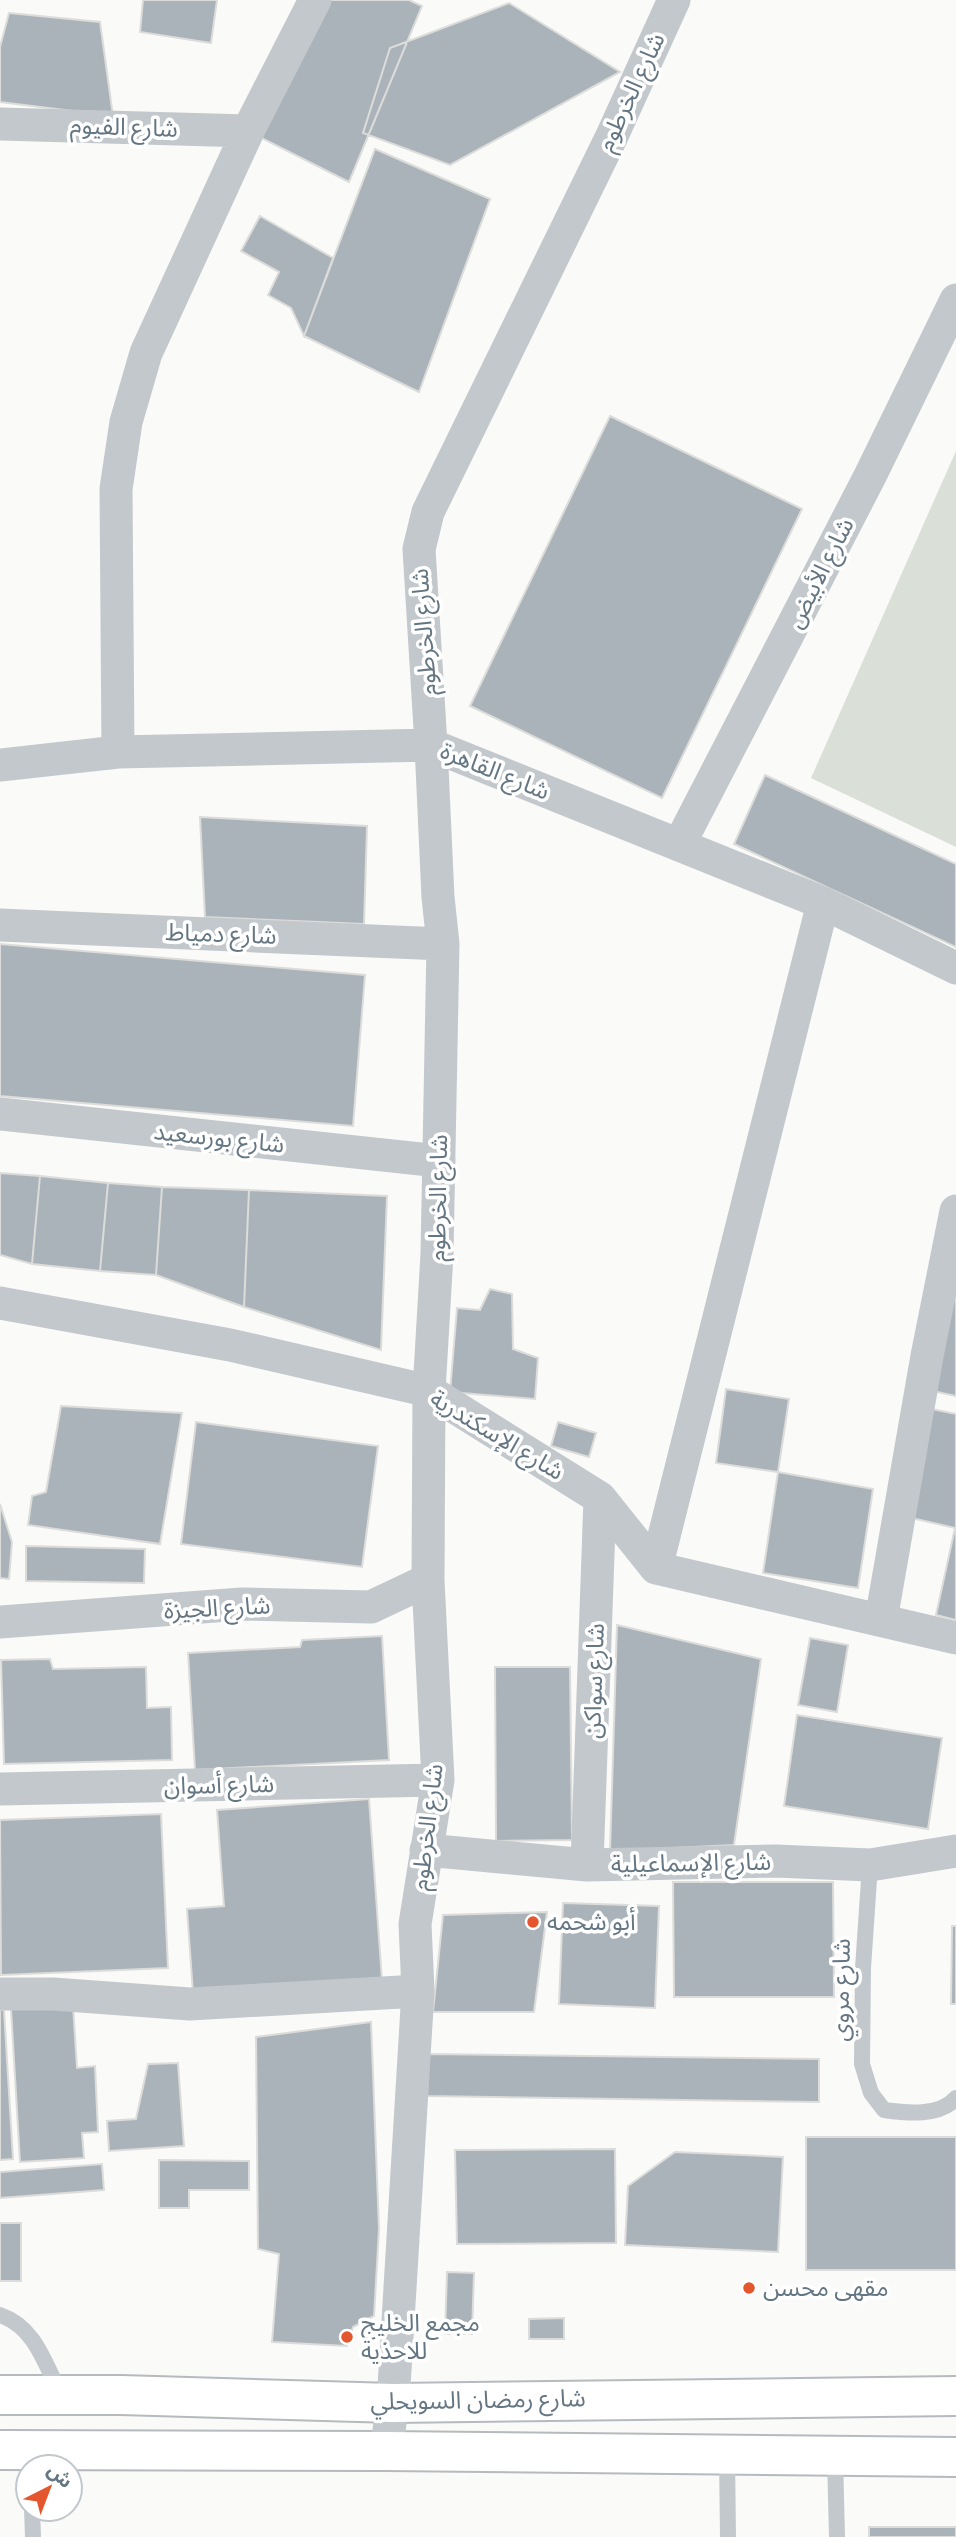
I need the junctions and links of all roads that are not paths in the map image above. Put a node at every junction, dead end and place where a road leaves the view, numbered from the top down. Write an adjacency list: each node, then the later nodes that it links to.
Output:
1 (315, 0): 4 (street)
2 (674, 0): 6 (street, شارع الخرطوم)
3 (0, 124): 4 (street, شارع الفيوم)
4 (248, 131): 7 (street)
5 (956, 300): 9 (street, شارع الأبيض)
6 (431, 745): 7 (street, شارع القاهرة); 9 (street, شارع القاهرة); 12 (street, شارع الخرطوم)
7 (118, 752): 8 (street, شارع القاهرة)
8 (0, 765)
9 (679, 845): 10 (street, شارع القاهرة)
10 (823, 903): 13 (street, شارع القاهرة); 20 (street)
11 (0, 925): 12 (street, شارع دمياط)
12 (443, 944): 15 (street, شارع الخرطوم)
13 (956, 968)
14 (0, 1114): 15 (street, شارع بورسعيد)
15 (439, 1161): 18 (street, شارع الخرطوم)
16 (956, 1211): 22 (street)
17 (0, 1303): 18 (street, شارع الإسكندرية)
18 (429, 1391): 19 (street, شارع الإسكندرية); 21 (street, شارع الخرطوم)
19 (600, 1498): 20 (street, شارع الإسكندرية); 29 (street, شارع سواكن)
20 (656, 1568): 22 (street)
21 (428, 1580): 23 (street, شارع الجيزة); 25 (street, شارع الخرطوم)
22 (881, 1620): 24 (street)
23 (0, 1622)
24 (956, 1639)
25 (438, 1780): 26 (street, شارع أسوان); 27 (street, شارع الخرطوم)
26 (0, 1789)
27 (426, 1850): 29 (street, شارع الإسماعيلية); 31 (street, شارع الخرطوم)
28 (956, 1851): 30 (street, شارع الإسماعيلية)
29 (587, 1865): 30 (street, شارع الإسماعيلية)
30 (870, 1865): 33 (lane, شارع مروي)
31 (418, 1991): 32 (street); 38 (street, شارع الخرطوم)
32 (0, 1994)
33 (956, 2098)
34 (0, 2315): 36 (lane)
35 (0, 2395): 36 (main road, شارع رمضان السويحلي)
36 (61, 2395): 38 (main road, شارع رمضان السويحلي)
37 (956, 2396): 38 (main road, شارع رمضان السويحلي)
38 (393, 2403): 39 (street, شارع الخرطوم)
39 (386, 2451): 40 (main road, شارع رمضان السويحلي); 41 (main road, شارع رمضان السويحلي)
40 (84, 2454)
41 (727, 2455): 42 (main road, شارع رمضان السويحلي); 44 (lane)
42 (835, 2456): 43 (main road, شارع رمضان السويحلي); 45 (lane)
43 (956, 2457)
44 (728, 2537)
45 (838, 2537)

